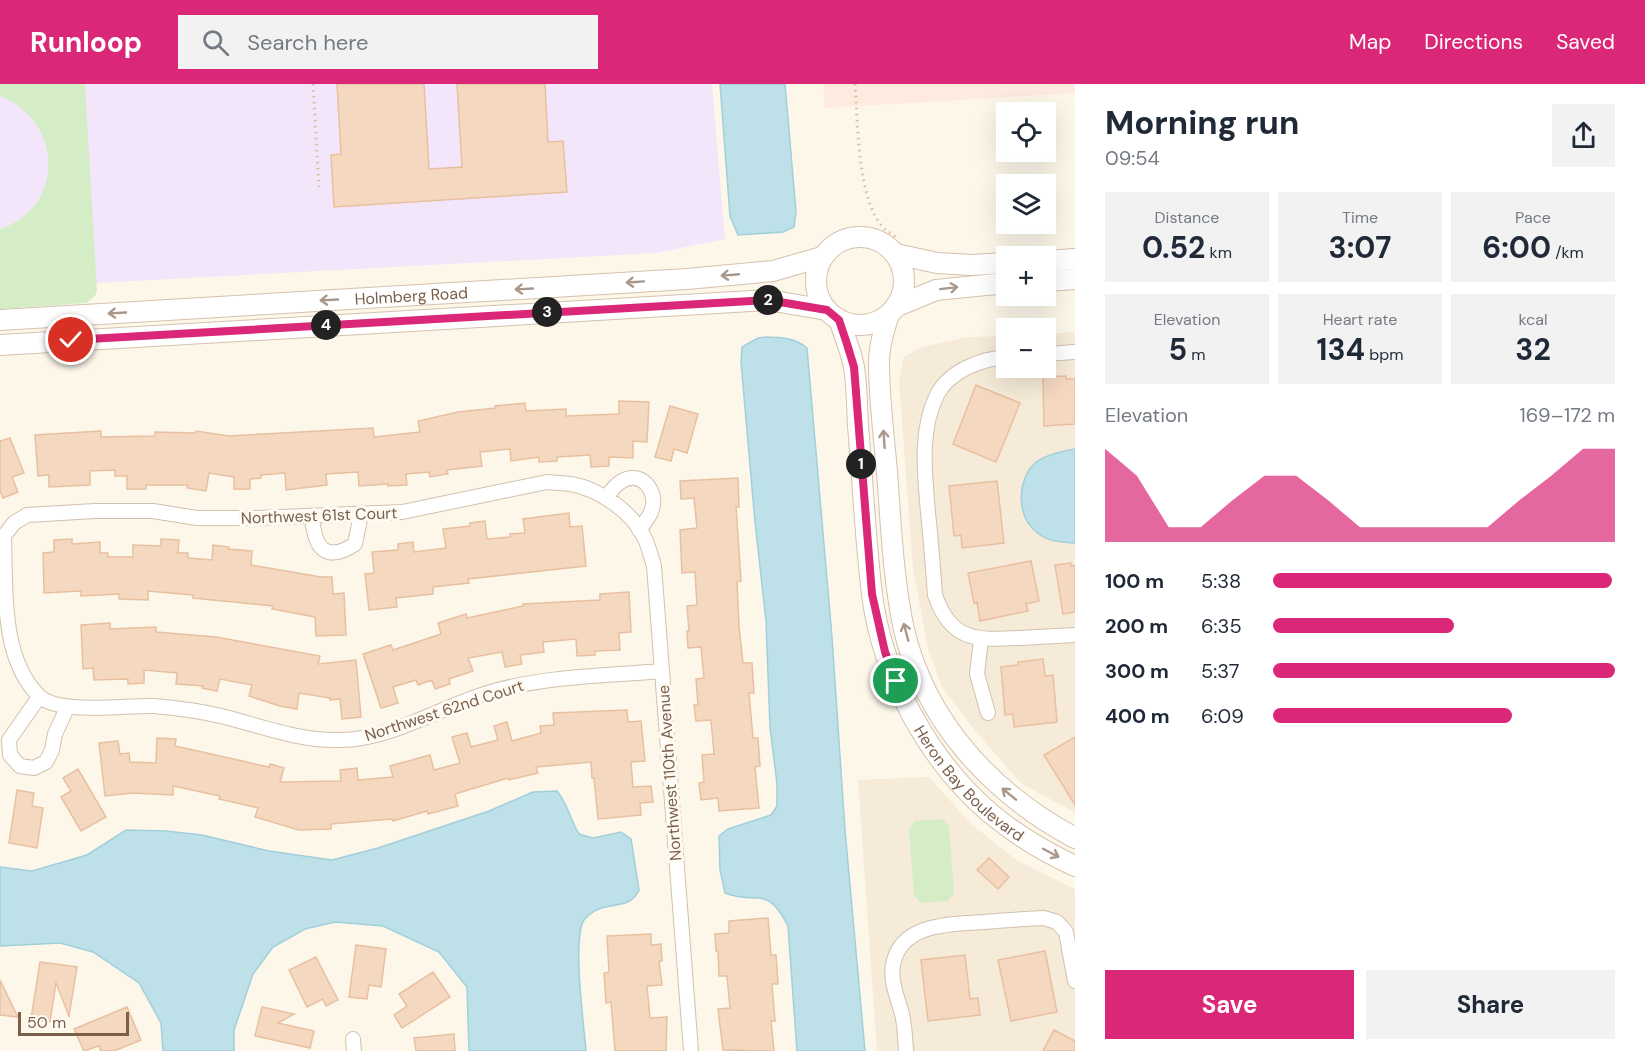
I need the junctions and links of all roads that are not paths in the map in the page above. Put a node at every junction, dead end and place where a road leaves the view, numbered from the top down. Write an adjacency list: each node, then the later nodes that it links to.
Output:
1 (899, 248): 2 (street); 5 (street); 9 (street)
2 (822, 257): 10 (street); 11 (street, Holmberg Road, one-way to 11)
3 (1075, 259): 4 (street)
4 (1056, 260)
5 (996, 264)
6 (1075, 279): 7 (street)
7 (1056, 280)
8 (996, 284): 9 (street, one-way to 8)
9 (892, 311): 10 (street); 27 (street, Heron Bay Boulevard, one-way to 9)
10 (833, 315): 12 (street, Holmberg Road); 28 (street, Heron Bay Boulevard, one-way to 28)
11 (0, 320)
12 (0, 345)
13 (1075, 352): 14 (street)
14 (1056, 353)
15 (996, 360): 22 (street)
16 (606, 498): 17 (street, Northwest 61st Court); 18 (street, Northwest 61st Court); 20 (street)
17 (618, 507): 20 (street, Northwest 110th Avenue)
18 (361, 514): 19 (street, Northwest 61st Court); 19 (street)
19 (312, 516): 24 (street, Northwest 61st Court)
20 (639, 530): 23 (street, Northwest 110th Avenue)
21 (1075, 635): 22 (street)
22 (981, 639): 26 (street)
23 (662, 671): 25 (street, Northwest 62nd Court); 30 (street, Northwest 110th Avenue)
24 (45, 700): 25 (street, Northwest 62nd Court); 25 (street)
25 (67, 708)
26 (988, 713)
27 (1075, 838)
28 (1075, 866)
29 (1075, 981): 31 (street)
30 (691, 1051)
31 (906, 1051)

